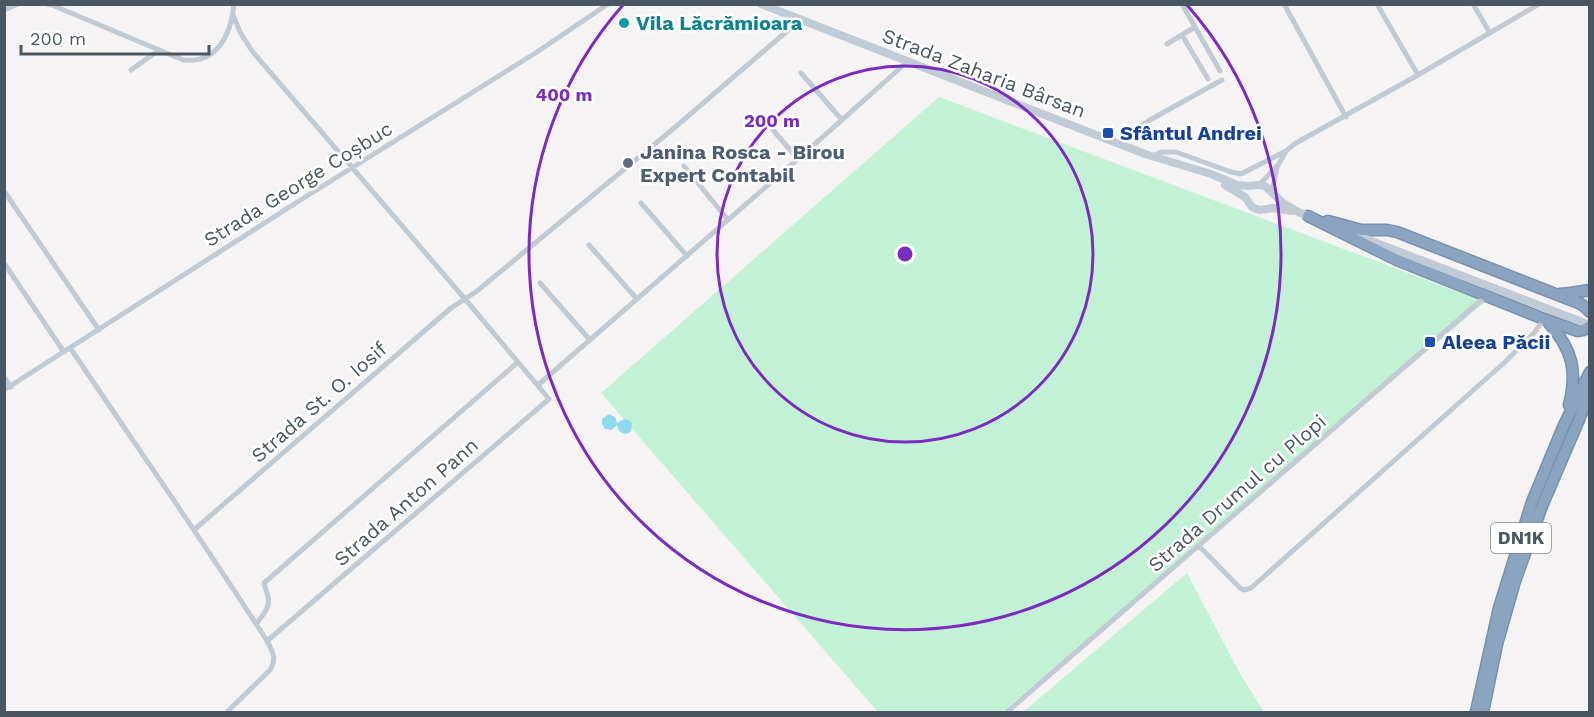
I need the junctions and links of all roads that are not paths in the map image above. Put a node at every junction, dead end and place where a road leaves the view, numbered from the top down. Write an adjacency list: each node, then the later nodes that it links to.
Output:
1 (18, 4): 11 (street)
2 (47, 4): 18 (street)
3 (234, 4): 12 (street)
4 (608, 4): 35 (street, Strada George Coșbuc)
5 (761, 4): 13 (main road, Strada Zaharia Bârsan)
6 (1182, 4): 14 (street)
7 (1284, 4): 26 (street)
8 (1377, 4): 23 (street)
9 (1473, 4): 15 (street)
10 (1539, 4): 15 (street)
11 (4, 10)
12 (233, 15): 18 (street); 35 (street)
13 (800, 20): 19 (main road, Strada Zaharia Bârsan); 52 (street, Strada St. O. Iosif)
14 (1195, 27): 16 (street); 21 (street)
15 (1490, 33): 23 (street)
16 (1182, 35): 17 (street); 24 (street)
17 (1167, 44)
18 (159, 50): 20 (street)
19 (907, 62): 27 (street); 29 (main road, Strada Zaharia Bârsan)
20 (131, 70)
21 (1220, 71)
22 (801, 73): 27 (street)
23 (1418, 75): 26 (street)
24 (1208, 79)
25 (1222, 80): 29 (street)
26 (1346, 117): 30 (street)
27 (842, 120): 32 (street)
28 (773, 130): 32 (street)
29 (1122, 144): 31 (main road, Strada Zaharia Bârsan)
30 (1287, 150): 31 (street); 33 (street)
31 (1152, 156): 36 (main road, Strada Zaharia Bârsan)
32 (798, 159): 44 (street)
33 (1278, 165): 37 (street); 39 (street)
34 (684, 166): 44 (street)
35 (352, 167): 52 (street); 57 (street, Strada George Coșbuc)
36 (1196, 170): 37 (main road); 40 (main road)
37 (1257, 186): 39 (main road); 40 (main road)
38 (4, 191): 57 (street)
39 (1272, 193): 42 (main road); 43 (main road)
40 (1248, 201): 42 (main road)
41 (641, 203): 46 (street)
42 (1268, 208): 43 (main road)
43 (1304, 214): 50 (highway); 51 (highway); 56 (main road)
44 (728, 219): 46 (street)
45 (590, 245): 53 (street)
46 (687, 256): 53 (street)
47 (4, 263): 60 (street)
48 (540, 283): 58 (street)
49 (1590, 290): 50 (highway)
50 (1554, 294): 54 (highway)
51 (1486, 295): 55 (highway); 72 (street, Strada Drumul cu Plopi)
52 (465, 299): 61 (street); 71 (street, Strada St. O. Iosif)
53 (637, 299): 58 (street)
54 (1590, 312)
55 (1545, 320): 56 (highway); 70 (highway); 72 (street)
56 (1590, 325)
57 (99, 330): 59 (street, Strada George Coșbuc)
58 (590, 340): 64 (street)
59 (70, 348): 60 (street, Strada George Coșbuc); 71 (street)
60 (64, 352): 65 (street, Strada George Coșbuc)
61 (518, 362): 64 (street); 73 (street, Strada Anton Pann)
62 (1590, 372): 70 (highway, DN1K)
63 (4, 377): 65 (street)
64 (538, 385): 74 (street, Strada Anton Pann)
65 (11, 387): 66 (street, Strada George Coșbuc)
66 (4, 390)
67 (1590, 392): 69 (highway, DN1K)
68 (1590, 405): 69 (highway)
69 (1578, 422): 78 (highway, DN1K)
70 (1564, 424): 77 (highway, DN1K)
71 (195, 530): 73 (street)
72 (1200, 546): 76 (street, Strada Drumul cu Plopi)
73 (256, 624): 74 (street)
74 (267, 641): 75 (street)
75 (227, 712)
76 (1007, 712)
77 (1476, 712)
78 (1483, 712)

